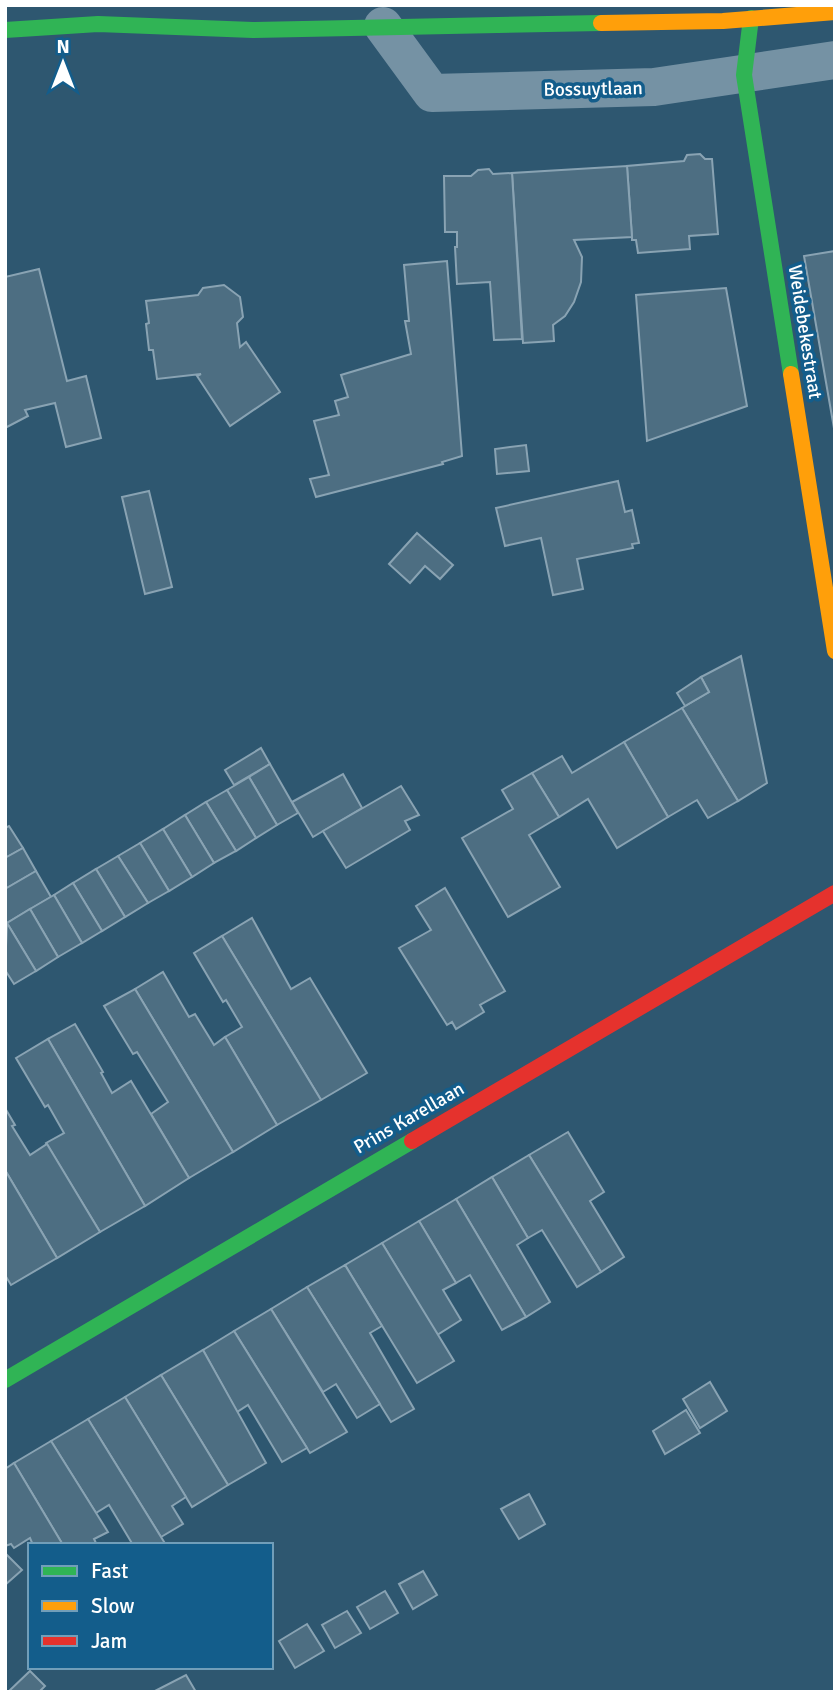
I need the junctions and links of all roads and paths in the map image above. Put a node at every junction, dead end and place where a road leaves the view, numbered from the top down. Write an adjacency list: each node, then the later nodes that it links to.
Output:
1 (835, 12): 3 (street)
2 (147, 16): 4 (street); 5 (street)
3 (751, 18): 4 (street); 7 (street, Weidebekestraat)
4 (383, 26): 7 (street, Bossuytlaan)
5 (5, 30)
6 (835, 60): 7 (street, Bossuytlaan)
7 (744, 75): 8 (street, Weidebekestraat)
8 (835, 651)
9 (835, 893): 10 (street, Prins Karellaan)
10 (5, 1380)

